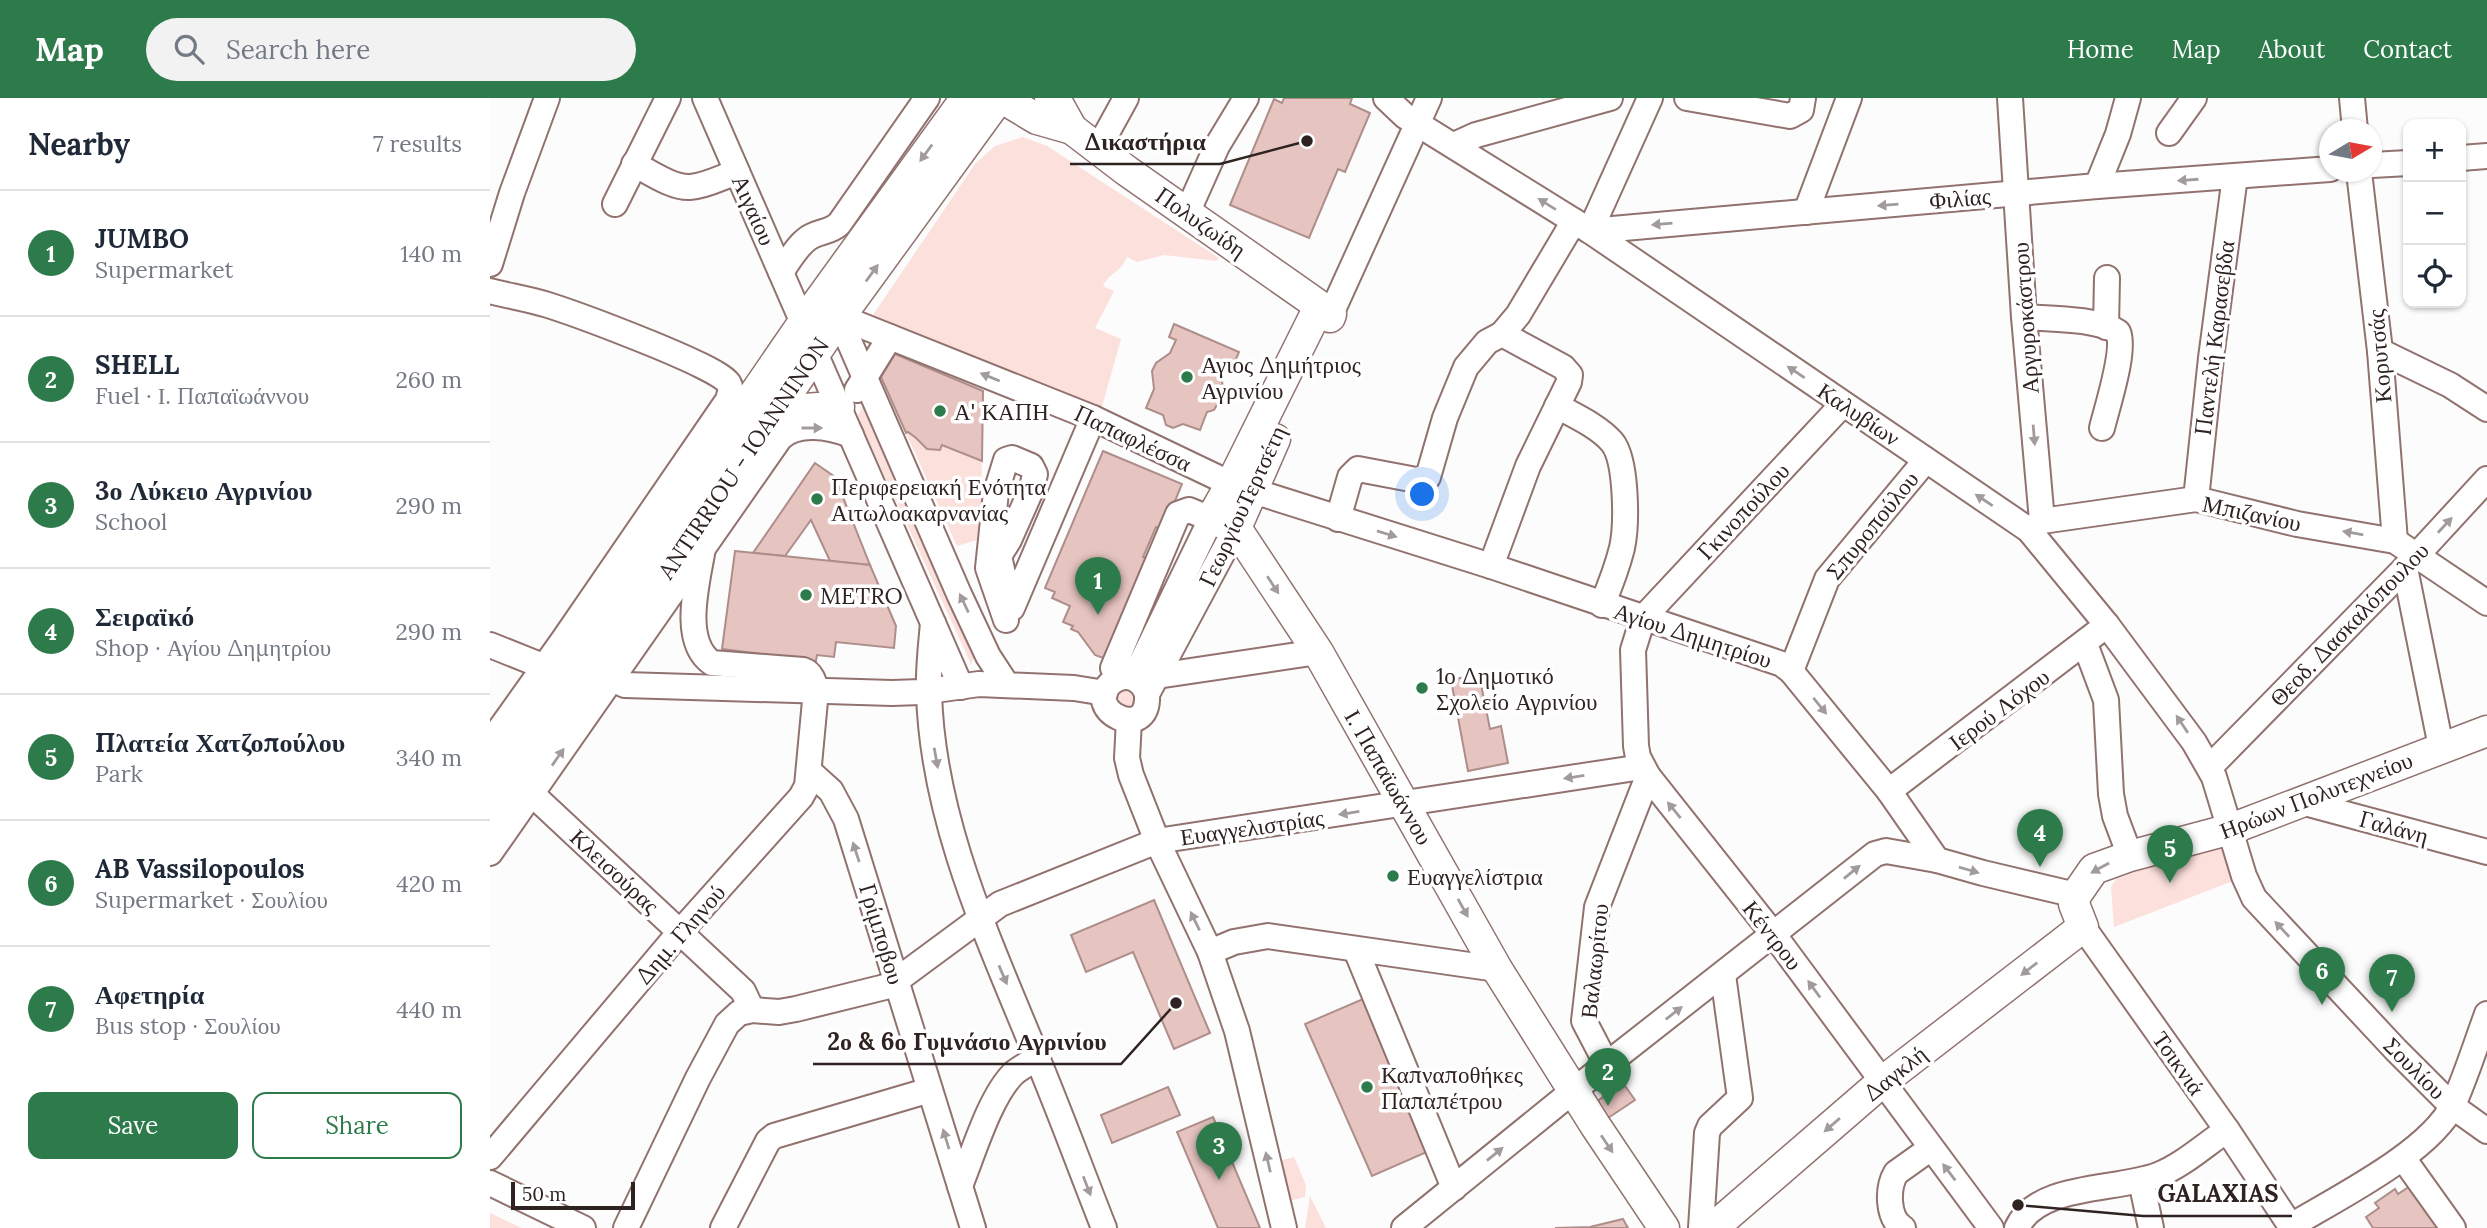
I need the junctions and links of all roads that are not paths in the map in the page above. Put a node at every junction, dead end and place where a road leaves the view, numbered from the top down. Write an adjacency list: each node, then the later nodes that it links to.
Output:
1 (547, 98): 42 (street)
2 (668, 98): 30 (street)
3 (705, 98): 33 (street, Αιγαίου)
4 (927, 98): 43 (street)
5 (966, 98): 49 (main road, ANTIRRIOU - IOANNINON, one-way to 49)
6 (1001, 98): 23 (main road); 47 (main road, ANTIRRIOU - IOANNINON, one-way to 6)
7 (1050, 98): 23 (main road)
8 (1126, 98): 26 (street)
9 (1246, 98): 39 (street)
10 (1386, 98): 21 (street, Καλυβίων)
11 (1429, 98): 21 (street, ΓεωργίουΤερτσέτη)
12 (1610, 98): 25 (street)
13 (1650, 98): 41 (street)
14 (1687, 98): 15 (street)
15 (1803, 98)
16 (1849, 98): 40 (street)
17 (2010, 98): 37 (street, Αργυροκάστρου)
18 (2128, 98): 36 (street)
19 (2193, 98): 24 (street)
20 (2352, 98): 22 (street)
21 (1412, 113): 25 (street, Καλυβίων); 46 (street, ΓεωργίουΤερτσέτη)
22 (2354, 119)
23 (1072, 129): 26 (main road, Πολυζωίδη)
24 (2169, 133)
25 (1454, 145): 41 (street, Καλυβίων, one-way to 25)
26 (1098, 149): 39 (main road, Πολυζωίδη)
27 (2487, 156): 28 (street)
28 (2466, 158)
29 (2403, 163): 31 (street)
30 (634, 164): 33 (street); 38 (street)
31 (2382, 164)
32 (2319, 170): 34 (street, Φιλίας)
33 (737, 172): 43 (street, Αιγαίου)
34 (2235, 176): 36 (street, Φιλίας, one-way to 36); 69 (street, Παντελή Καρασεβδα)
35 (2360, 182): 53 (street, Κορυτσάς)
36 (2098, 186): 37 (street, Φιλίας)
37 (2017, 193): 40 (street, Φιλίας, one-way to 40); 48 (street, Αργυροκάστρου)
38 (615, 204)
39 (1187, 212): 46 (main road, Πολυζωίδη)
40 (1806, 212): 41 (street, Φιλίας, one-way to 41)
41 (1582, 226): 51 (street); 56 (street, Καλυβίων, one-way to 41)
42 (490, 264)
43 (781, 272): 49 (street, Αιγαίου)
44 (2107, 278): 50 (street)
45 (490, 291): 65 (street)
46 (1325, 310): 68 (main road, ΓεωργίουΤερτσέτη)
47 (839, 317): 52 (street, Παπαφλέσσα); 54 (main road, ANTIRRIOU - IOANNINON); 55 (street)
48 (2024, 317): 50 (street); 72 (street, Αργυροκάστρου, one-way to 72)
49 (803, 323): 61 (main road, ANTIRRIOU - IOANNINON)
50 (2106, 327): 62 (street)
51 (1502, 334): 57 (street); 70 (street)
52 (890, 337): 55 (street); 60 (street, Παπαφλέσσα, one-way to 52)
53 (2380, 351): 59 (street); 73 (street, Κορυτσάς)
54 (815, 353): 58 (street); 63 (main road, ANTIRRIOU - IOANNINON)
55 (864, 380): 58 (street); 87 (street, one-way to 55)
56 (1843, 404): 66 (street, Καλυβίων); 80 (street, Γκινοπούλου)
57 (1557, 406): 76 (street); 79 (street)
58 (839, 407): 63 (main road); 64 (street)
59 (2487, 409)
60 (1093, 418): 68 (street, Παπαφλέσσα); 77 (street)
61 (733, 425): 65 (street); 104 (main road, ANTIRRIOU - IOANNINON)
62 (2102, 428)
63 (764, 430): 109 (main road, ANTIRRIOU - IOANNINON)
64 (851, 435): 74 (street, one-way to 64); 82 (street)
65 (701, 438): 88 (street)
66 (1926, 460): 72 (street, Καλυβίων, one-way to 66); 89 (street, Σπυροπούλου)
67 (2487, 479): 75 (street, Θεοδ. Δασκαλόπουλου, one-way to 67)
68 (1242, 487): 70 (street, Αγίου Δημητρίου); 71 (main road, ΓεωργίουΤερτσέτη)
69 (2196, 499): 72 (street, Μπιζανίου); 73 (street, Μπιζανίου, one-way to 69)
70 (1338, 519): 76 (street, Αγίου Δημητρίου, one-way to 76)
71 (1223, 524): 86 (main road, Ι. Παπαϊωάννου, one-way to 86); 91 (street, ΓεωργίουΤερτσέτη); 91 (street)
72 (2036, 526): 83 (street, Καλυβίων)
73 (2395, 541): 75 (street, Μπιζανίου)
74 (704, 548): 90 (street); 94 (street)
75 (2410, 562): 78 (street, Μπιζανίου); 100 (street); 101 (street, Θεοδ. Δασκαλόπουλου)
76 (1491, 566): 79 (street, Αγίου Δημητρίου)
77 (1016, 597): 81 (street); 81 (street)
78 (2487, 603)
79 (1602, 605): 80 (street, Αγίου Δημητρίου)
80 (1643, 618): 89 (street, Αγίου Δημητρίου); 102 (street, Κέντρου)
81 (1006, 620): 87 (street)
82 (933, 623): 92 (street); 95 (street)
83 (2107, 625): 84 (street, Ιερού Λόχου); 101 (street, Καλυβίων, one-way to 83)
84 (2085, 644): 105 (street, Ιερού Λόχου); 114 (street)
85 (490, 645): 88 (street)
86 (1318, 652): 91 (street); 108 (main road, Ι. Παπαϊωάννου)
87 (988, 656): 92 (street); 93 (street)
88 (545, 667): 99 (street)
89 (1791, 671): 105 (street, Αγίου Δημητρίου, one-way to 105)
90 (612, 679): 94 (street); 106 (street, one-way to 90)
91 (1138, 679): 96 (street); 97 (street)
92 (970, 685): 93 (street); 95 (street)
93 (1007, 685): 96 (street)
94 (816, 690): 95 (street); 103 (street, Δημ. Γληνού)
95 (929, 691): 117 (street, one-way to 117)
96 (1105, 693): 97 (street)
97 (1129, 720): 111 (street)
98 (2487, 732): 100 (main road, Ηρώων Πολυτεχνείου)
99 (490, 743)
100 (2441, 747): 107 (main road, Ηρώων Πολυτεχνείου)
101 (2210, 767): 110 (street, Καλυβίων)
102 (1645, 771): 108 (street, Ευαγγελιστρίας, one-way to 108); 120 (street, Κέντρου, one-way to 102); 129 (street, Βαλαωρίτου)
103 (810, 772): 119 (street, Δημ. Γληνού); 125 (street, Γρίμποβου, one-way to 103)
104 (490, 779)
105 (1889, 791): 115 (street, Αγίου Δημητρίου)
106 (532, 794): 113 (street); 119 (street, Κλεισούρας)
107 (2301, 802): 110 (main road, Ηρώων Πολυτεχνείου); 112 (street, Γαλάνη)
108 (1406, 804): 111 (street, Ευαγγελιστρίας, one-way to 111); 123 (main road, Ι. Παπαϊωάννου, one-way to 123)
109 (492, 824)
110 (2231, 829): 114 (main road, Ηρώων Πολυτεχνείου); 133 (street, Σουλίου, one-way to 110)
111 (1157, 841): 117 (street, Ευαγγελιστρίας); 122 (street, one-way to 111)
112 (2487, 852)
113 (490, 853)
114 (2130, 856): 116 (main road, Ηρώων Πολυτεχνείου, one-way to 116)
115 (1937, 860): 116 (street, one-way to 116); 120 (street, one-way to 115)
116 (2076, 895): 118 (main road, Τσικνιά)
117 (979, 918): 125 (street, Ευαγγελιστρίας); 128 (street, one-way to 128)
118 (2083, 927): 130 (main road, Δαγκλή, one-way to 130); 134 (street, Τσικνιά)
119 (680, 932): 126 (street, Κλεισούρας); 137 (street, Δημ. Γληνού)
120 (1774, 936): 124 (street); 130 (street, Κέντρου, one-way to 120)
121 (1356, 950): 122 (street); 123 (street); 142 (street)
122 (1210, 952): 150 (street, one-way to 122)
123 (1497, 969): 132 (main road, Ι. Παπαϊωάννου)
124 (1723, 975): 129 (street, one-way to 124); 153 (street)
125 (897, 981): 126 (street, Ευαγγελιστρίας); 131 (street, Γρίμποβου)
126 (752, 1010): 146 (street)
127 (2487, 1014): 133 (street)
128 (1038, 1058): 141 (street); 149 (street, one-way to 149)
129 (1607, 1065): 132 (street)
130 (1882, 1082): 136 (street, Κέντρου); 154 (main road, Δαγκλή, one-way to 154)
131 (930, 1090): 141 (street, Γρίμποβου, one-way to 131); 147 (street)
132 (1573, 1091): 142 (street, one-way to 132); 152 (main road, Ι. Παπαϊωάννου, one-way to 152)
133 (2452, 1106): 135 (street, Σουλίου); 138 (street)
134 (2227, 1130): 139 (street); 144 (street, Τσικνιά)
135 (2487, 1131)
136 (1931, 1148): 143 (street, Κέντρου, one-way to 136); 155 (street)
137 (490, 1157)
138 (2403, 1158): 144 (street); 158 (street)
139 (2141, 1181): 156 (street); 157 (street)
140 (490, 1183): 145 (street)
141 (960, 1186): 148 (street, Γρίμποβου)
142 (1454, 1188): 151 (street)
143 (1991, 1227)
144 (2291, 1227)
145 (583, 1228)
146 (626, 1228)
147 (723, 1228)
148 (973, 1228)
149 (1104, 1228)
150 (1284, 1228)
151 (1404, 1228)
152 (1664, 1228)
153 (1701, 1228)
154 (1713, 1228)
155 (1903, 1228)
156 (2017, 1228)
157 (2151, 1228)
158 (2453, 1228)

